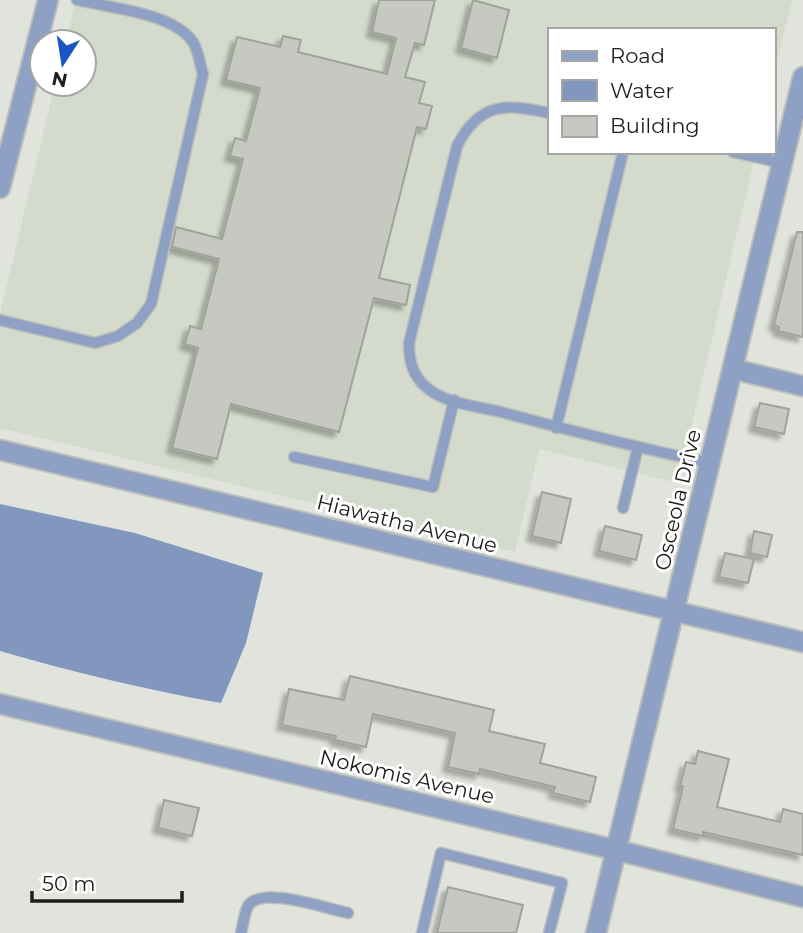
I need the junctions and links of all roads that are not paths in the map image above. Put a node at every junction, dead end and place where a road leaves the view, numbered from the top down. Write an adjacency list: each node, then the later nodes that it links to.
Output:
1 (48, 0): 9 (street)
2 (78, 0): 10 (lane)
3 (803, 77): 5 (street, Osceola Drive)
4 (548, 113): 13 (lane)
5 (797, 129): 8 (street, Osceola Drive)
6 (623, 154): 14 (lane)
7 (742, 154): 8 (lane)
8 (782, 163): 11 (street, Osceola Drive)
9 (0, 188)
10 (0, 320)
11 (733, 369): 12 (street); 18 (street, Osceola Drive)
12 (803, 386)
13 (454, 400): 14 (lane); 17 (lane)
14 (556, 428): 15 (lane)
15 (638, 447): 18 (lane); 19 (lane)
16 (0, 450): 20 (street, Hiawatha Avenue)
17 (295, 457)
18 (710, 463): 20 (street, Osceola Drive)
19 (623, 508)
20 (675, 612): 21 (street, Hiawatha Avenue); 23 (street, Osceola Drive)
21 (803, 642)
22 (0, 704): 23 (street, Nokomis Avenue)
23 (616, 850): 24 (street, Nokomis Avenue); 29 (street, Osceola Drive)
24 (803, 897)
25 (348, 913): 26 (lane)
26 (241, 933)
27 (422, 933): 28 (lane)
28 (549, 933)
29 (596, 933)

